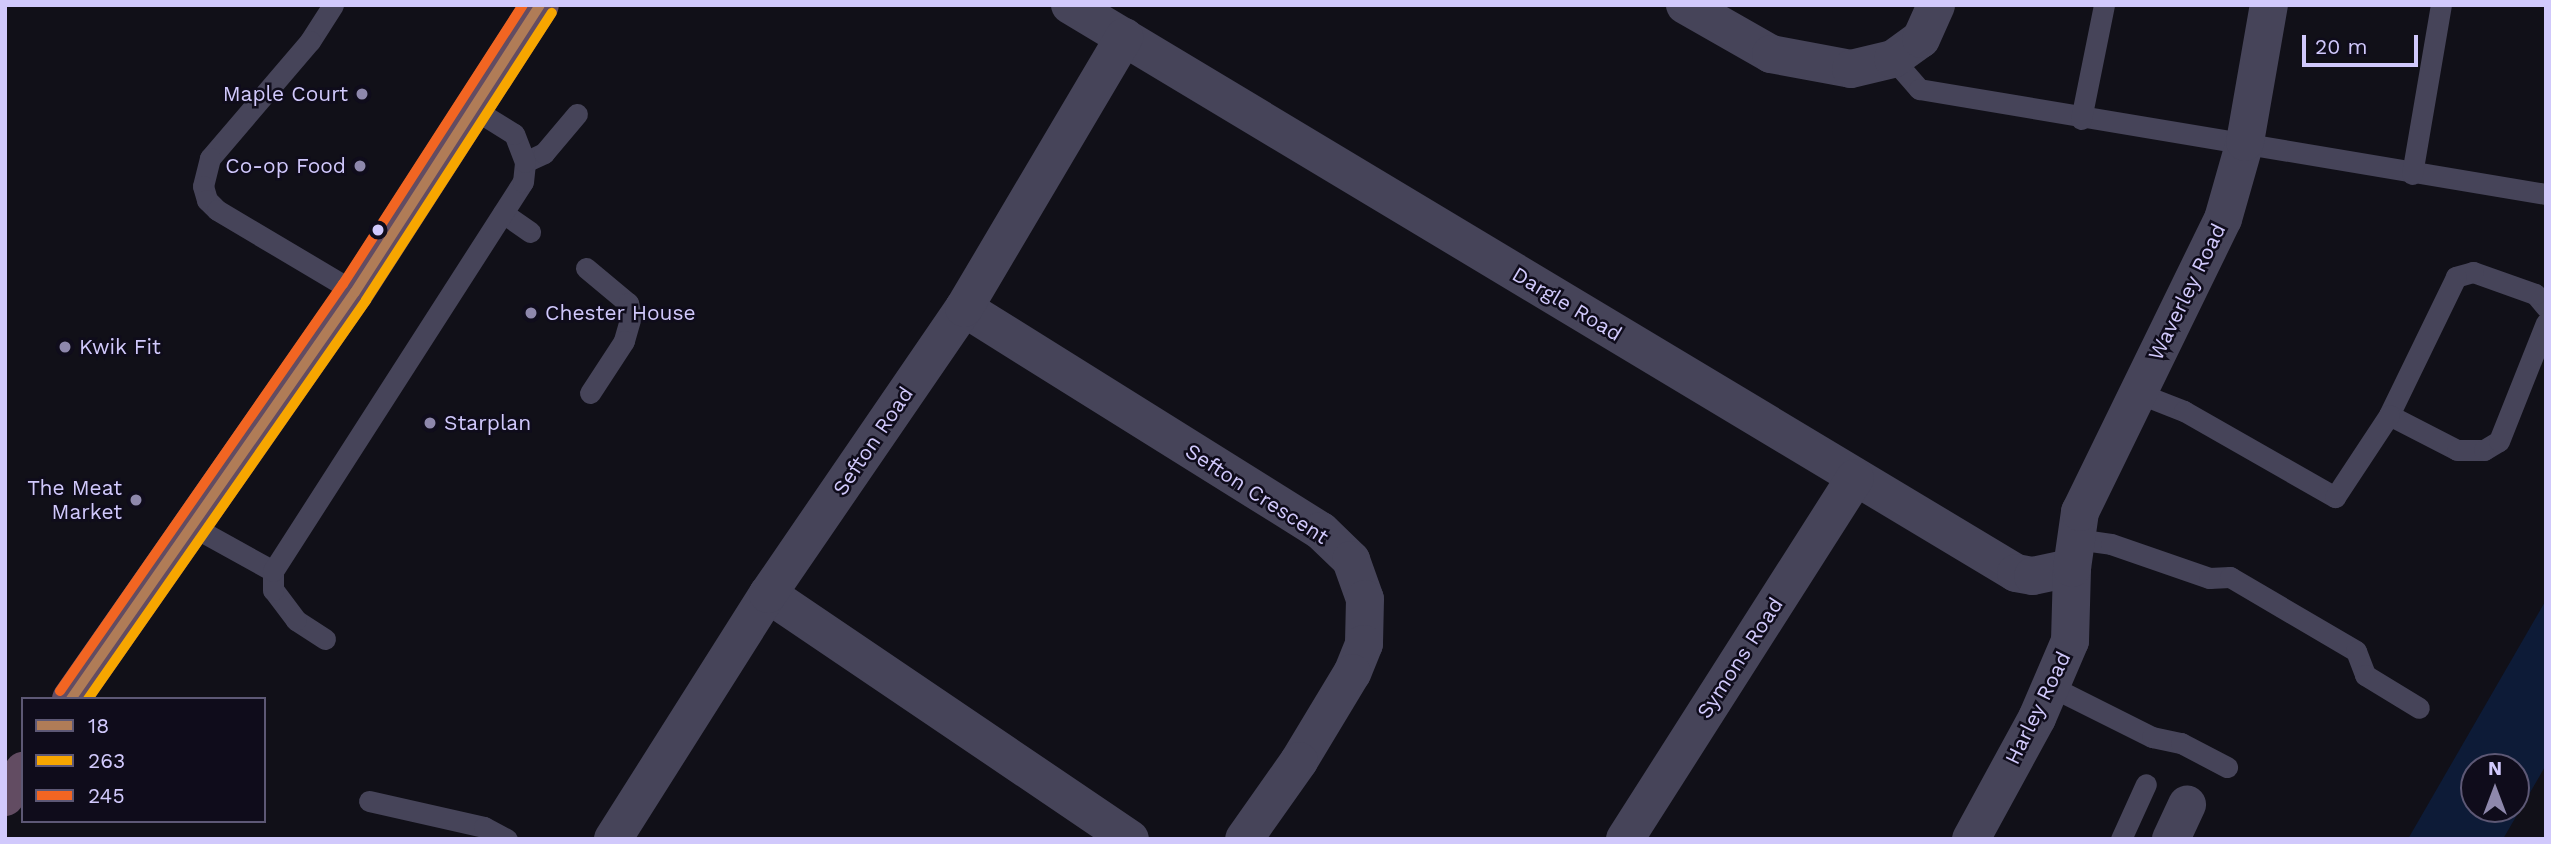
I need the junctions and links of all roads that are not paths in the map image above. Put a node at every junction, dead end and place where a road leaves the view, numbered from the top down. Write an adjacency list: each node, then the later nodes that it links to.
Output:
1 (540, 5): 11 (highway)
2 (1070, 5): 9 (street, Dargle Road)
3 (1685, 5): 10 (street)
4 (1936, 5): 10 (street)
5 (2104, 5): 13 (lane)
6 (2269, 5): 14 (street, Waverley Road)
7 (2441, 5): 16 (lane)
8 (325, 9): 21 (lane)
9 (1124, 37): 23 (street, Sefton Road); 28 (street, Dargle Road)
10 (1893, 59): 13 (lane)
11 (472, 108): 15 (lane); 21 (highway)
12 (577, 114): 15 (lane)
13 (2081, 119): 14 (lane)
14 (2245, 142): 16 (lane); 26 (street, Waverley Road)
15 (525, 162): 18 (lane)
16 (2412, 174): 17 (lane)
17 (2546, 194)
18 (503, 213): 19 (lane); 31 (lane)
19 (530, 232)
20 (586, 268): 25 (lane)
21 (355, 292): 29 (highway)
22 (2546, 307): 27 (lane)
23 (964, 309): 32 (street, Sefton Road); 48 (street, Sefton Crescent)
24 (2546, 323): 27 (lane)
25 (590, 393)
26 (2138, 393): 27 (lane); 30 (street, Waverley Road)
27 (2389, 415)
28 (1855, 478): 30 (street, Dargle Road); 49 (street, Symons Road)
29 (190, 525): 31 (lane); 35 (highway)
30 (2074, 553): 34 (street, Harley Road); 36 (lane)
31 (273, 570): 33 (lane)
32 (768, 594): 46 (street, Sefton Road); 47 (street)
33 (325, 639)
34 (2052, 687): 38 (lane); 50 (street, Harley Road)
35 (72, 697)
36 (2418, 708)
37 (5, 760): 39 (street)
38 (2227, 767)
39 (21, 770)
40 (21, 774): 42 (highway)
41 (2146, 784): 51 (lane)
42 (5, 797)
43 (369, 801): 45 (lane)
44 (2188, 805): 52 (street)
45 (507, 839)
46 (613, 839)
47 (1130, 839)
48 (1244, 839)
49 (1625, 839)
50 (1971, 839)
51 (2121, 839)
52 (2171, 839)

